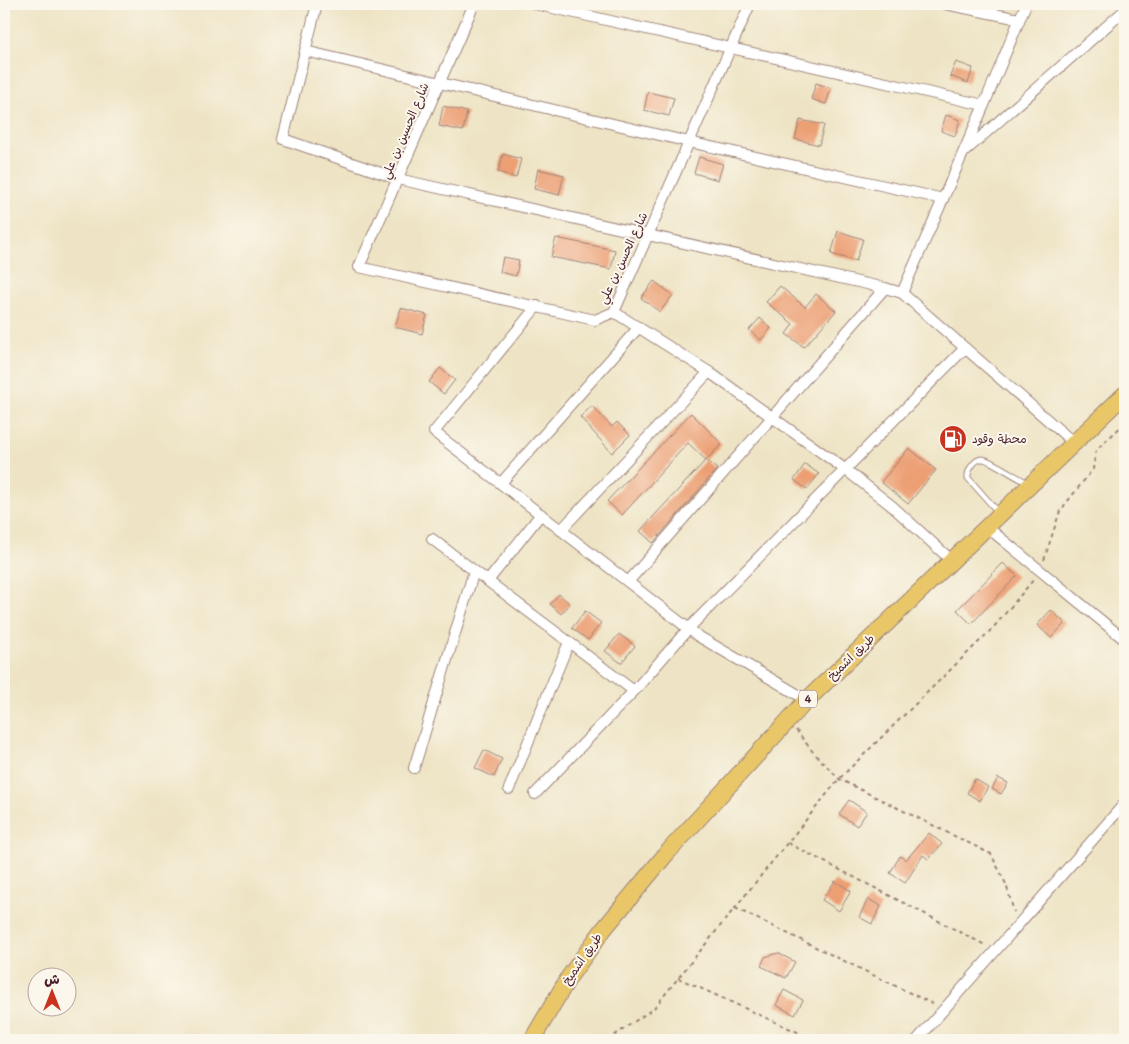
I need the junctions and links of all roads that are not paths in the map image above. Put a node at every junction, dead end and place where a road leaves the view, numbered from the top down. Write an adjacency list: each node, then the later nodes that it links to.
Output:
1 (317, 4): 10 (street)
2 (474, 4): 11 (street, شارع الحسين بن علي)
3 (535, 4): 9 (street)
4 (750, 4): 9 (street, شارع الحسن بن علي)
5 (945, 4): 8 (street)
6 (1026, 4): 8 (street)
7 (1125, 10): 14 (street)
8 (1019, 20): 12 (street)
9 (730, 49): 12 (street); 13 (street, شارع الحسن بن علي)
10 (305, 51): 11 (street); 15 (street)
11 (439, 84): 13 (street); 15 (street, شارع الحسين بن علي)
12 (984, 106): 14 (street)
13 (689, 142): 16 (street); 17 (street, شارع الحسن بن علي)
14 (964, 152): 16 (street)
15 (398, 179): 17 (street); 18 (street, شارع الحسين بن علي)
16 (943, 199): 20 (street)
17 (648, 234): 19 (street); 22 (street, شارع الحسن بن علي)
18 (359, 267): 21 (street, شارع الحسن بن علي)
19 (885, 288): 20 (street); 27 (street)
20 (902, 293): 24 (street)
21 (538, 306): 22 (street, شارع الحسن بن علي); 30 (street)
22 (614, 312): 23 (street)
23 (639, 327): 25 (street); 30 (street)
24 (965, 348): 28 (street); 29 (street)
25 (709, 372): 27 (street); 35 (street)
26 (1125, 394): 28 (highway, طريق اشميخ / 4)
27 (772, 419): 29 (street); 40 (street)
28 (1074, 443): 31 (highway, طريق اشميخ / 4)
29 (846, 470): 37 (street); 41 (street)
30 (501, 483): 32 (street)
31 (1031, 484): 33 (highway, طريق اشميخ / 4); 33 (lane)
32 (541, 514): 35 (street); 39 (street)
33 (1000, 514): 34 (highway, طريق اشميخ / 4)
34 (987, 526): 37 (highway, طريق اشميخ / 4); 42 (street)
35 (561, 530): 40 (street)
36 (432, 539): 38 (street)
37 (950, 560): 45 (highway, طريق اشميخ / 4)
38 (474, 571): 39 (street); 46 (street)
39 (488, 581): 43 (street)
40 (628, 582): 41 (street)
41 (689, 628): 44 (street); 45 (street)
42 (1125, 640)
43 (569, 642): 44 (street); 47 (street)
44 (634, 691): 48 (street)
45 (807, 700): 50 (highway, طريق اشميخ / 4)
46 (414, 768)
47 (509, 789)
48 (535, 794)
49 (1125, 803): 51 (street)
50 (532, 1040)
51 (917, 1040)

